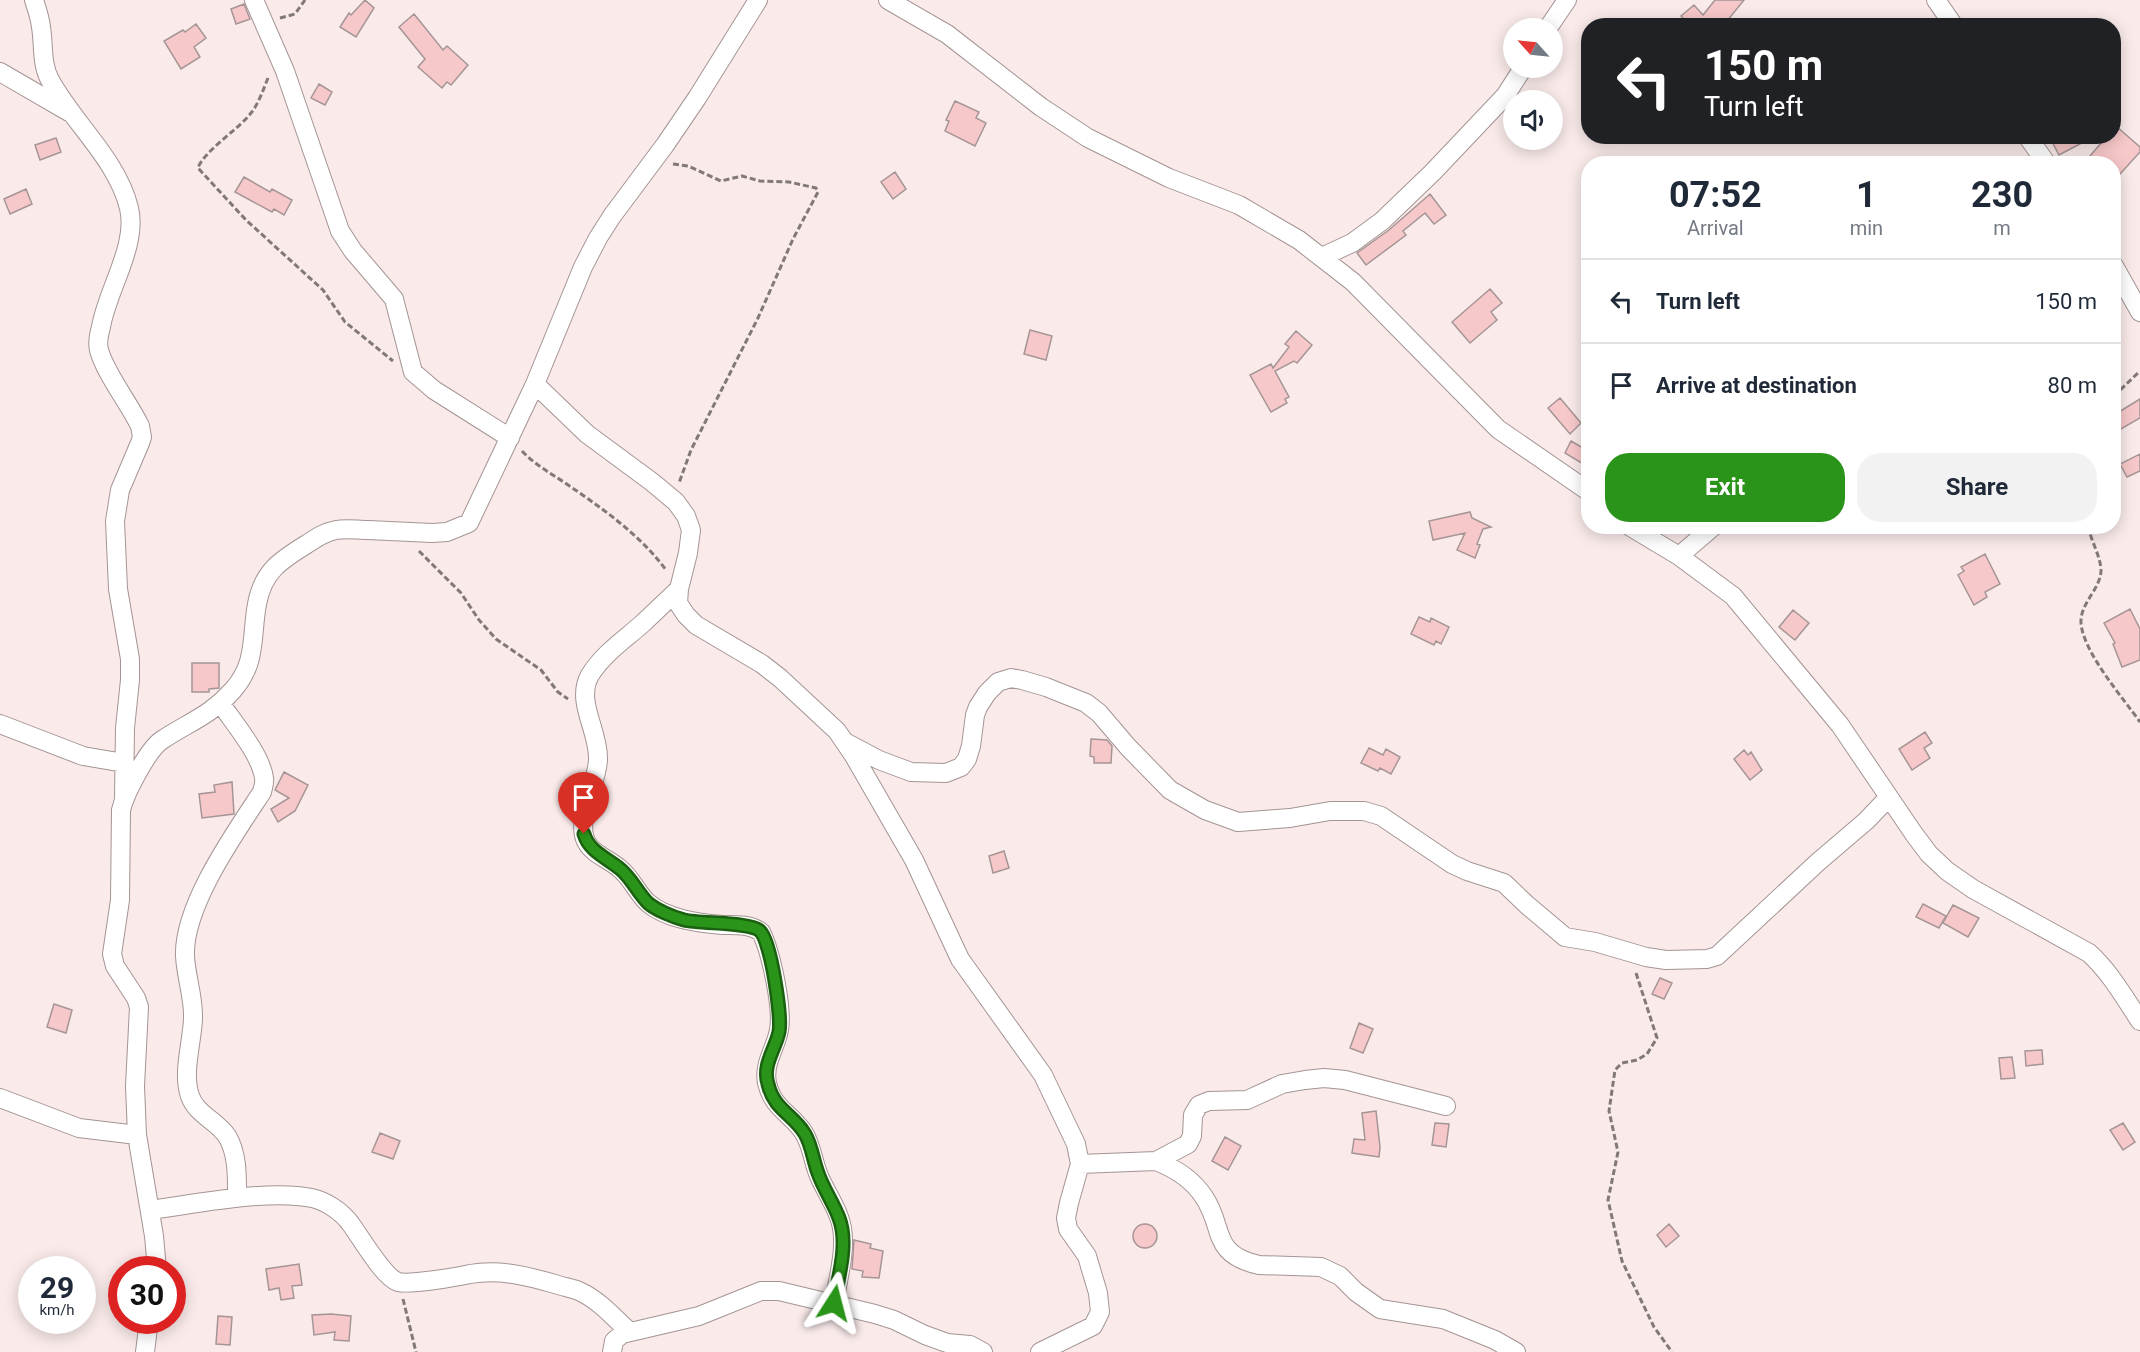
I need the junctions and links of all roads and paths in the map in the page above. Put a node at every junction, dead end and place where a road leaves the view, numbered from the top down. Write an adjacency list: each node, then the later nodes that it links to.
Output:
1 (34, 0): 14 (street)
2 (255, 0): 10 (street)
3 (305, 0): 10 (path)
4 (758, 0): 15 (street)
5 (888, 0): 16 (street)
6 (1567, 0): 8 (street)
7 (1936, 0): 9 (street)
8 (1555, 18)
9 (1948, 18)
10 (264, 21): 11 (street)
11 (277, 52): 20 (street); 20 (path)
12 (0, 72): 14 (street)
13 (1516, 78): 16 (street)
14 (70, 112): 37 (street)
15 (651, 164): 21 (street); 25 (path)
16 (1322, 257): 24 (street)
17 (2121, 278): 18 (street)
18 (2140, 312)
19 (2140, 371): 22 (path)
20 (413, 372): 23 (street)
21 (535, 384): 23 (street); 25 (street)
22 (2121, 389)
23 (510, 438): 26 (street); 31 (path)
24 (1581, 486)
25 (676, 502): 31 (street)
26 (399, 531): 32 (path); 33 (street)
27 (1642, 534): 30 (street)
28 (1705, 534): 30 (street)
29 (2090, 534): 34 (path)
30 (1679, 556): 39 (street)
31 (679, 589): 32 (street); 36 (street)
32 (584, 696): 51 (street)
33 (221, 704): 38 (street); 47 (street)
34 (2140, 722)
35 (0, 724): 37 (street)
36 (845, 742): 40 (street); 46 (street)
37 (124, 763): 38 (street)
38 (124, 797): 44 (street)
39 (1889, 797): 40 (street); 41 (street)
40 (1619, 949): 61 (path)
41 (2140, 1021)
42 (0, 1098): 44 (street)
43 (1446, 1106): 45 (street)
44 (137, 1136): 48 (street)
45 (1156, 1161): 46 (street); 60 (street)
46 (1080, 1164): 59 (street)
47 (237, 1198): 48 (street); 50 (street)
48 (150, 1210): 49 (street)
49 (155, 1256)
50 (400, 1283): 52 (street); 56 (path)
51 (834, 1303): 52 (street); 54 (street)
52 (630, 1332): 57 (street)
53 (147, 1334): 55 (street)
54 (945, 1347): 58 (street)
55 (145, 1352)
56 (416, 1352)
57 (612, 1352)
58 (983, 1352)
59 (1040, 1352)
60 (1516, 1352)
61 (1672, 1352)

